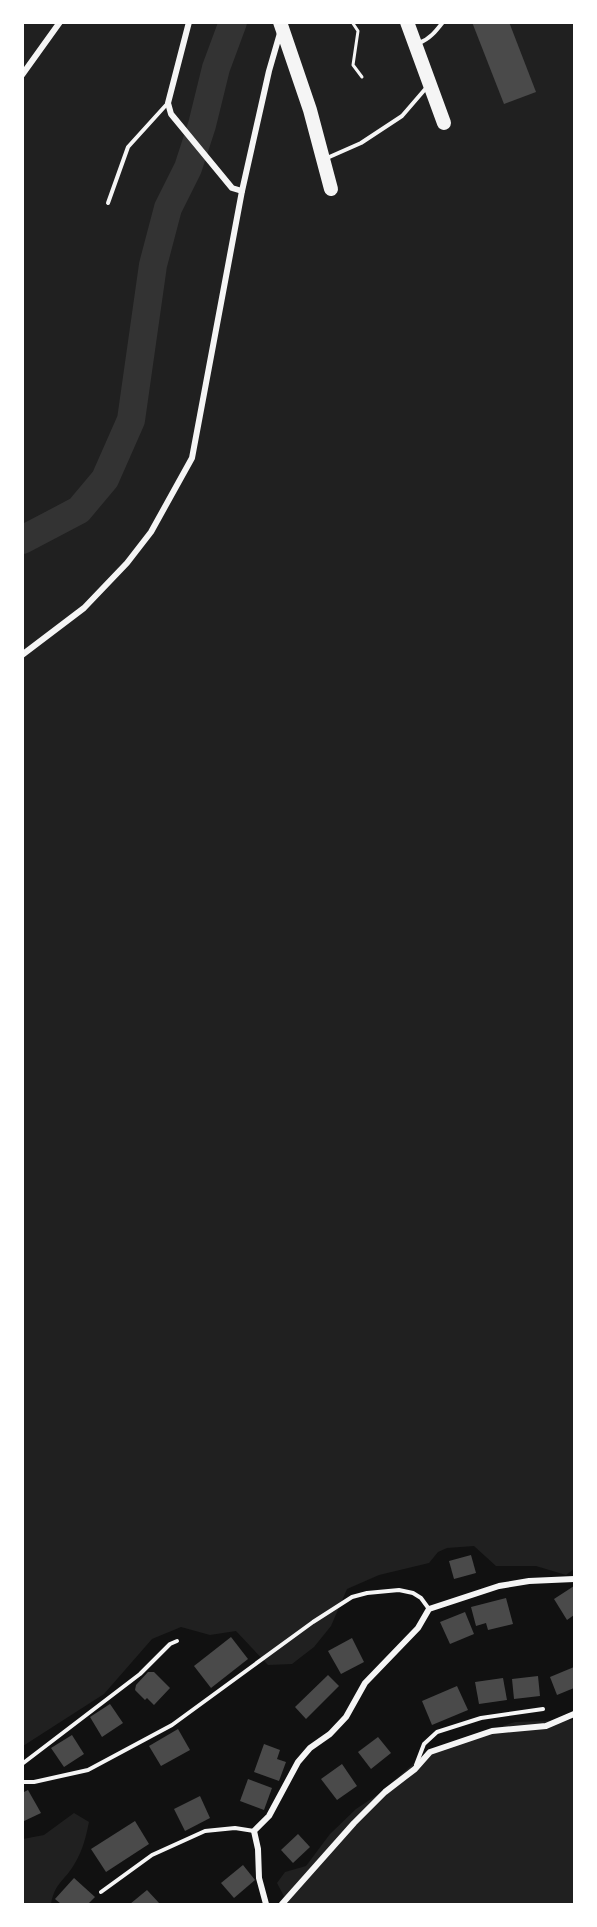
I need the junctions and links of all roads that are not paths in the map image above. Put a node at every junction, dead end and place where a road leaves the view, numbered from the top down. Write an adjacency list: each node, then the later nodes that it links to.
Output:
1 (60, 22): 7 (street)
2 (189, 22): 9 (street)
3 (282, 22): 11 (highway); 13 (street)
4 (407, 22): 6 (highway)
5 (443, 22): 6 (lane)
6 (415, 44): 8 (highway)
7 (22, 75)
8 (430, 83): 10 (highway); 11 (lane)
9 (168, 104): 13 (street); 14 (lane)
10 (444, 123)
11 (324, 159): 12 (highway)
12 (331, 189)
13 (242, 191): 15 (street)
14 (108, 203)
15 (22, 655)
16 (574, 1579): 17 (street)
17 (429, 1609): 23 (lane); 24 (street)
18 (177, 1641): 21 (lane)
19 (543, 1709): 22 (lane)
20 (574, 1714): 22 (street)
21 (22, 1764)
22 (414, 1768): 27 (street)
23 (22, 1782)
24 (254, 1831): 25 (lane); 26 (street)
25 (100, 1892)
26 (266, 1905)
27 (282, 1905)

